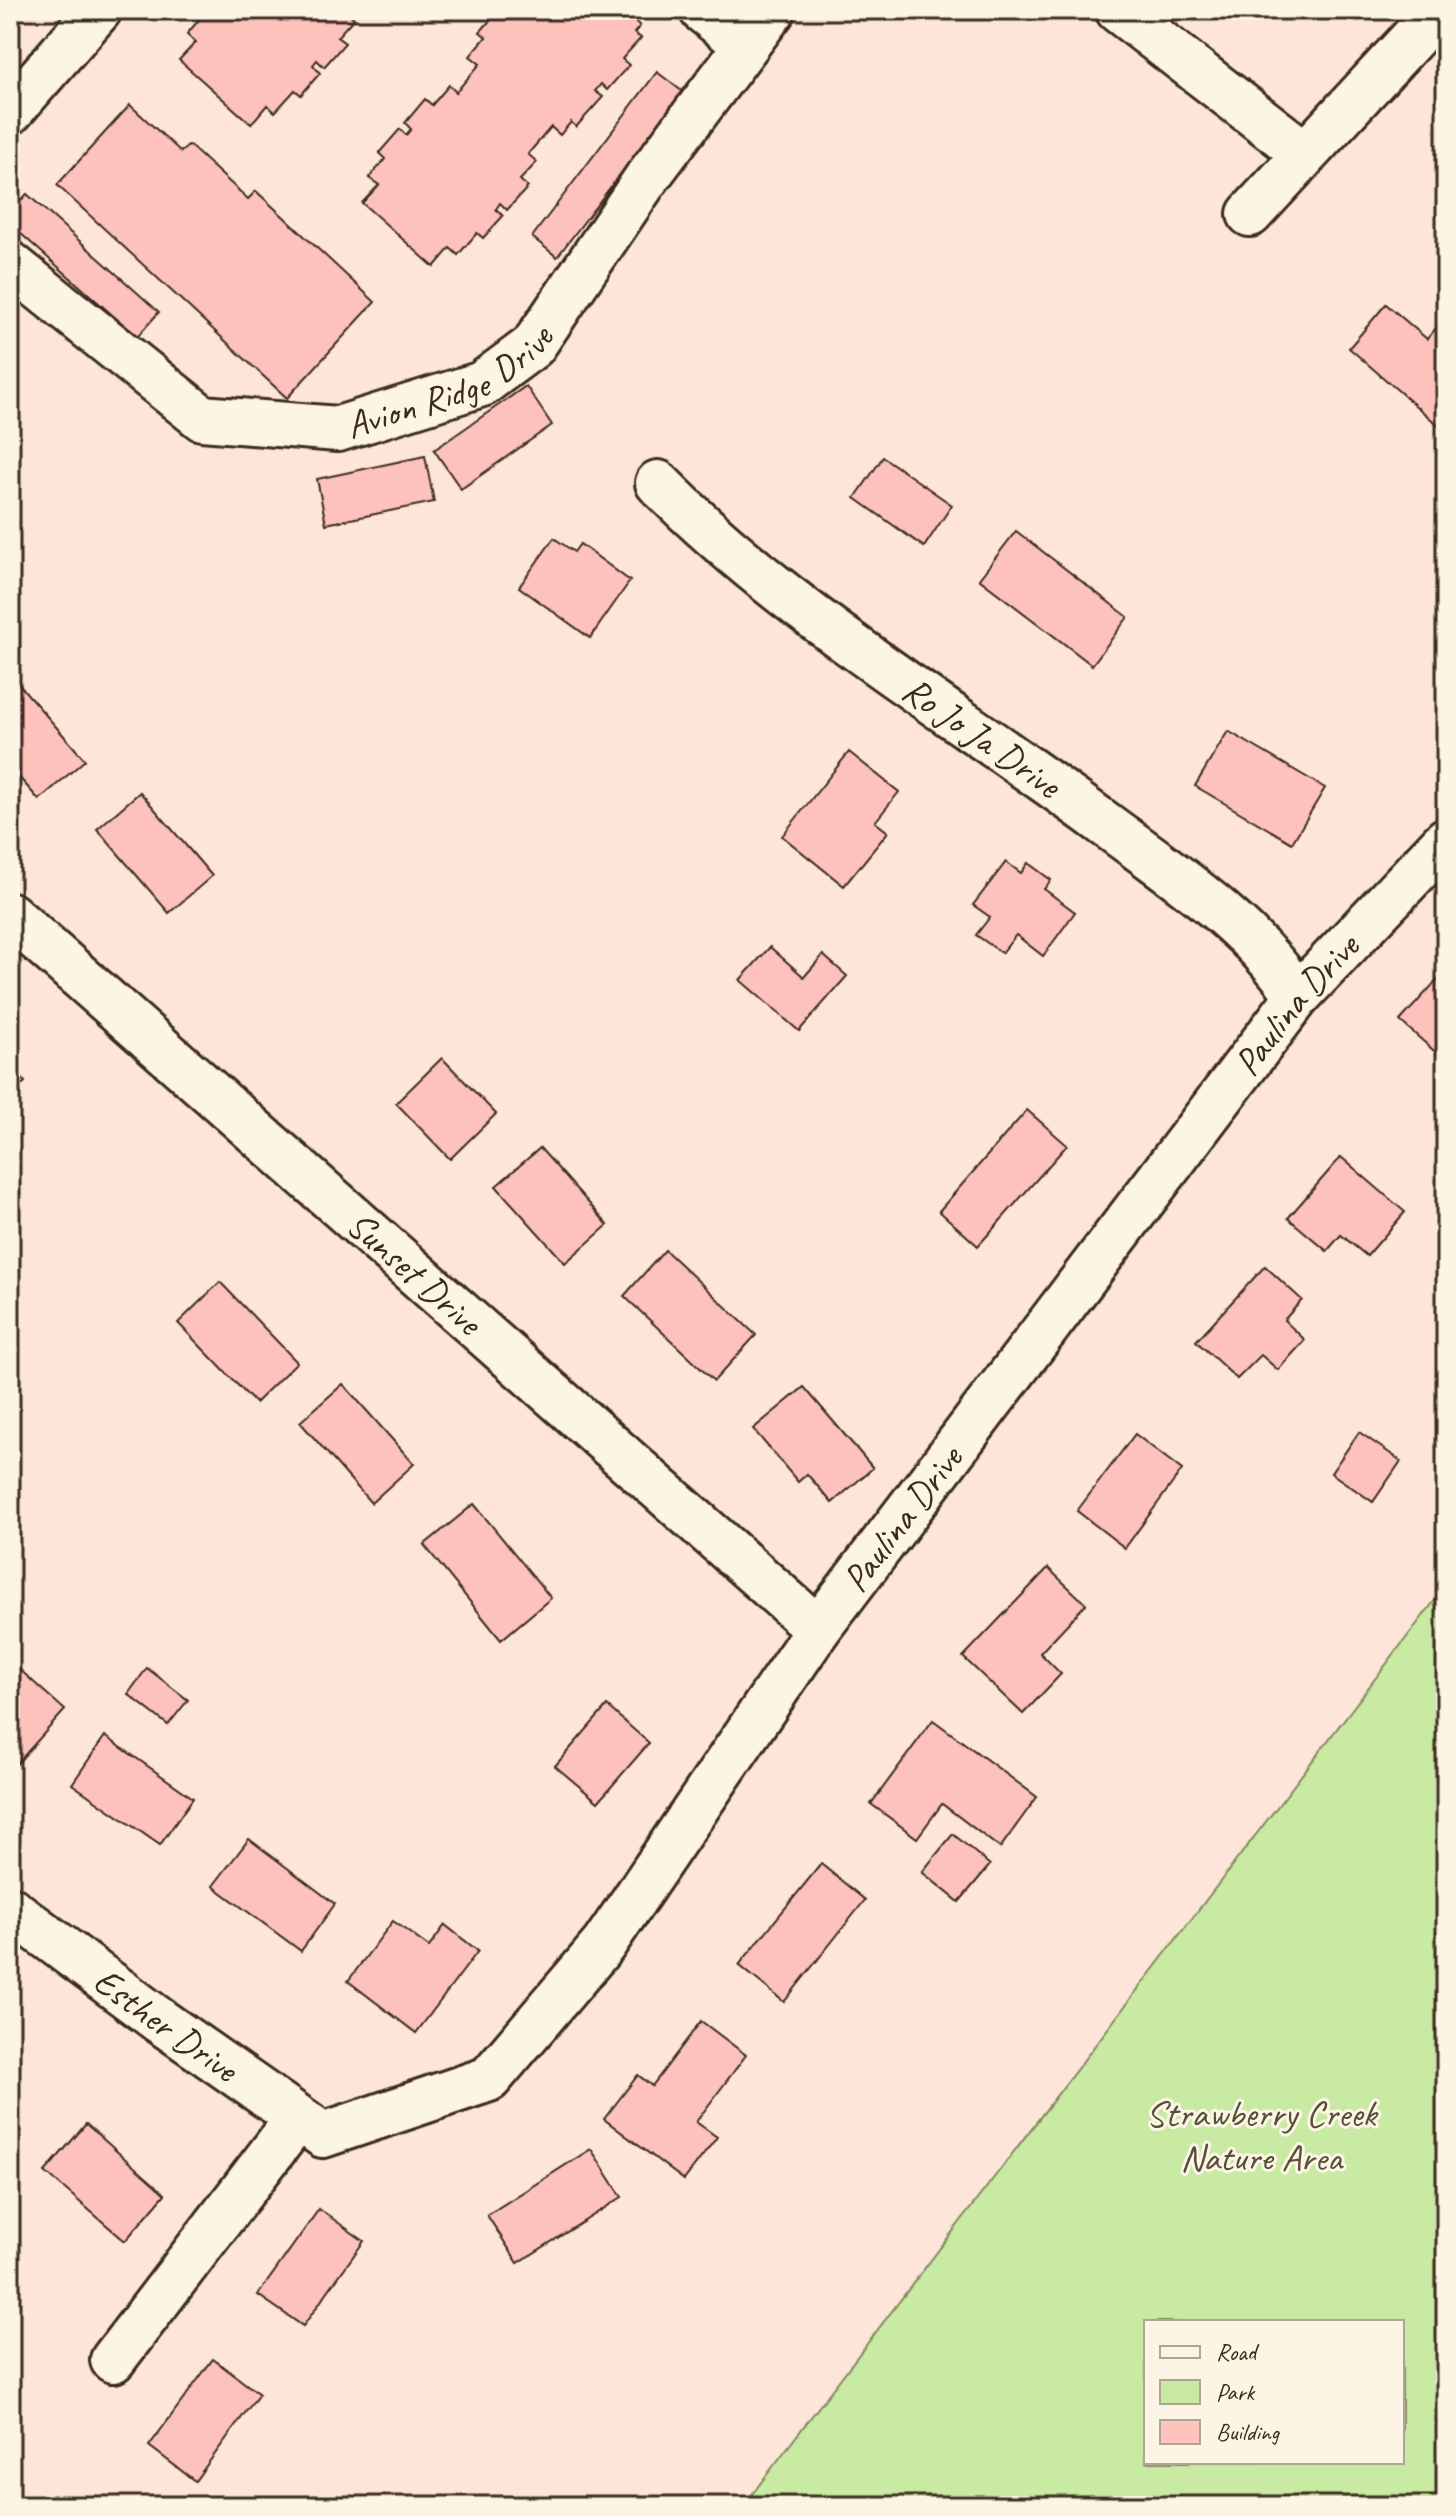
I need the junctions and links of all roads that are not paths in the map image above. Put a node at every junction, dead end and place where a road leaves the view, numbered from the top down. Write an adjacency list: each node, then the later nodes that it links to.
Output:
1 (99, 10): 8 (street)
2 (702, 10): 7 (street)
3 (773, 10): 7 (street, Avion Ridge Drive)
4 (1118, 10): 9 (street)
5 (1438, 10): 6 (street); 9 (street)
6 (1446, 18)
7 (746, 45): 11 (street, Avion Ridge Drive)
8 (10, 112)
9 (1305, 154): 10 (street)
10 (1250, 214)
11 (10, 264)
12 (658, 483): 15 (street, Ro Jo Ja Drive)
13 (1446, 840): 15 (street, Paulina Drive)
14 (10, 915): 16 (street, Sunset Drive)
15 (1298, 996): 16 (street, Paulina Drive)
16 (818, 1629): 18 (street, Paulina Drive)
17 (10, 1909): 18 (street, Esther Drive)
18 (311, 2126): 19 (street)
19 (113, 2360)

